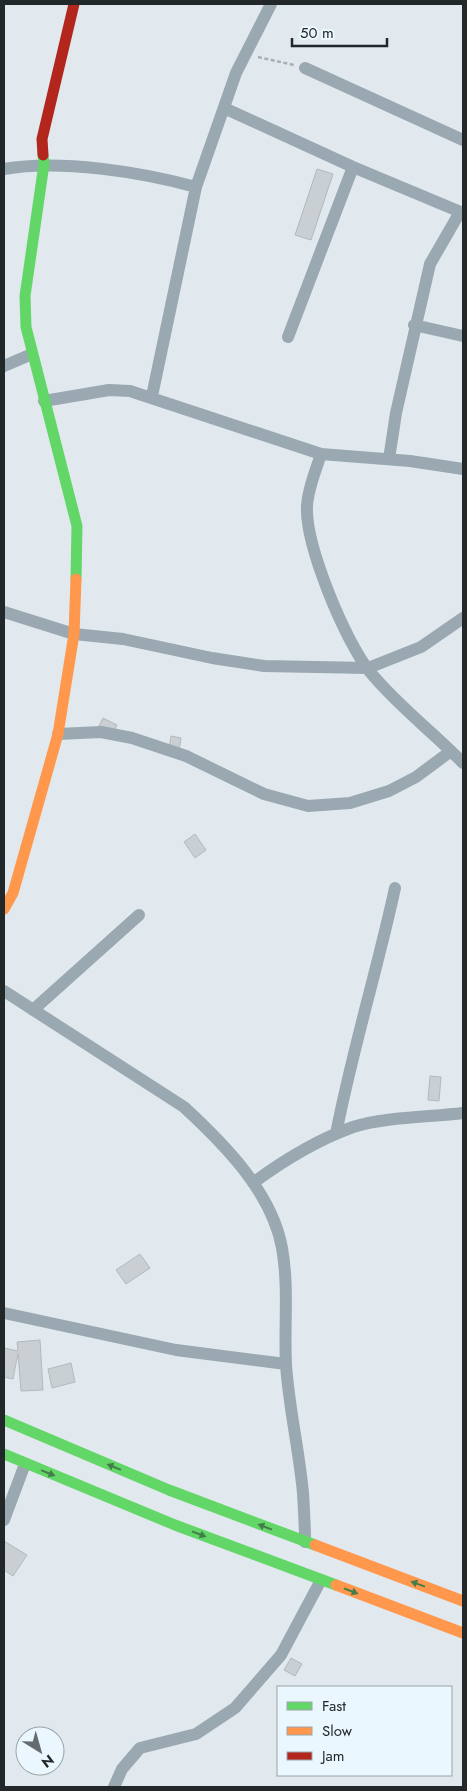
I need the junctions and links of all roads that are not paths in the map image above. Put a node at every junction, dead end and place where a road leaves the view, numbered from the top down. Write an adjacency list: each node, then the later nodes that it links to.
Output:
1 (74, 4): 6 (main road)
2 (271, 4): 4 (street)
3 (305, 68): 5 (street)
4 (224, 108): 7 (street); 9 (street)
5 (463, 140)
6 (44, 164): 8 (street); 9 (street); 14 (main road)
7 (353, 167): 10 (street); 13 (street)
8 (4, 169)
9 (196, 187): 16 (street)
10 (462, 212): 11 (street)
11 (414, 325): 12 (street); 19 (street)
12 (463, 336)
13 (288, 337)
14 (32, 354): 15 (street); 17 (main road)
15 (4, 366)
16 (152, 396): 17 (street); 18 (street)
17 (44, 401): 23 (main road)
18 (321, 454): 19 (street); 24 (street)
19 (390, 459): 20 (street)
20 (463, 470)
21 (4, 612): 23 (street)
22 (463, 618): 24 (street)
23 (74, 634): 24 (street); 25 (main road)
24 (368, 668): 26 (street)
25 (58, 734): 26 (street); 29 (main road)
26 (451, 751): 27 (street)
27 (463, 763)
28 (395, 888): 34 (street)
29 (4, 909)
30 (139, 915): 32 (street)
31 (4, 991): 32 (street)
32 (33, 1010): 35 (street)
33 (463, 1113): 34 (street)
34 (336, 1134): 35 (street)
35 (253, 1183): 37 (street)
36 (4, 1314): 37 (street)
37 (286, 1364): 42 (street)
38 (4, 1420): 42 (main road, one-way to 38)
39 (4, 1454): 40 (main road)
40 (25, 1464): 41 (street); 43 (main road, one-way to 43)
41 (4, 1520)
42 (305, 1542): 44 (main road, one-way to 42)
43 (321, 1580): 45 (main road, one-way to 45); 46 (street)
44 (463, 1601)
45 (463, 1633)
46 (114, 1787)

